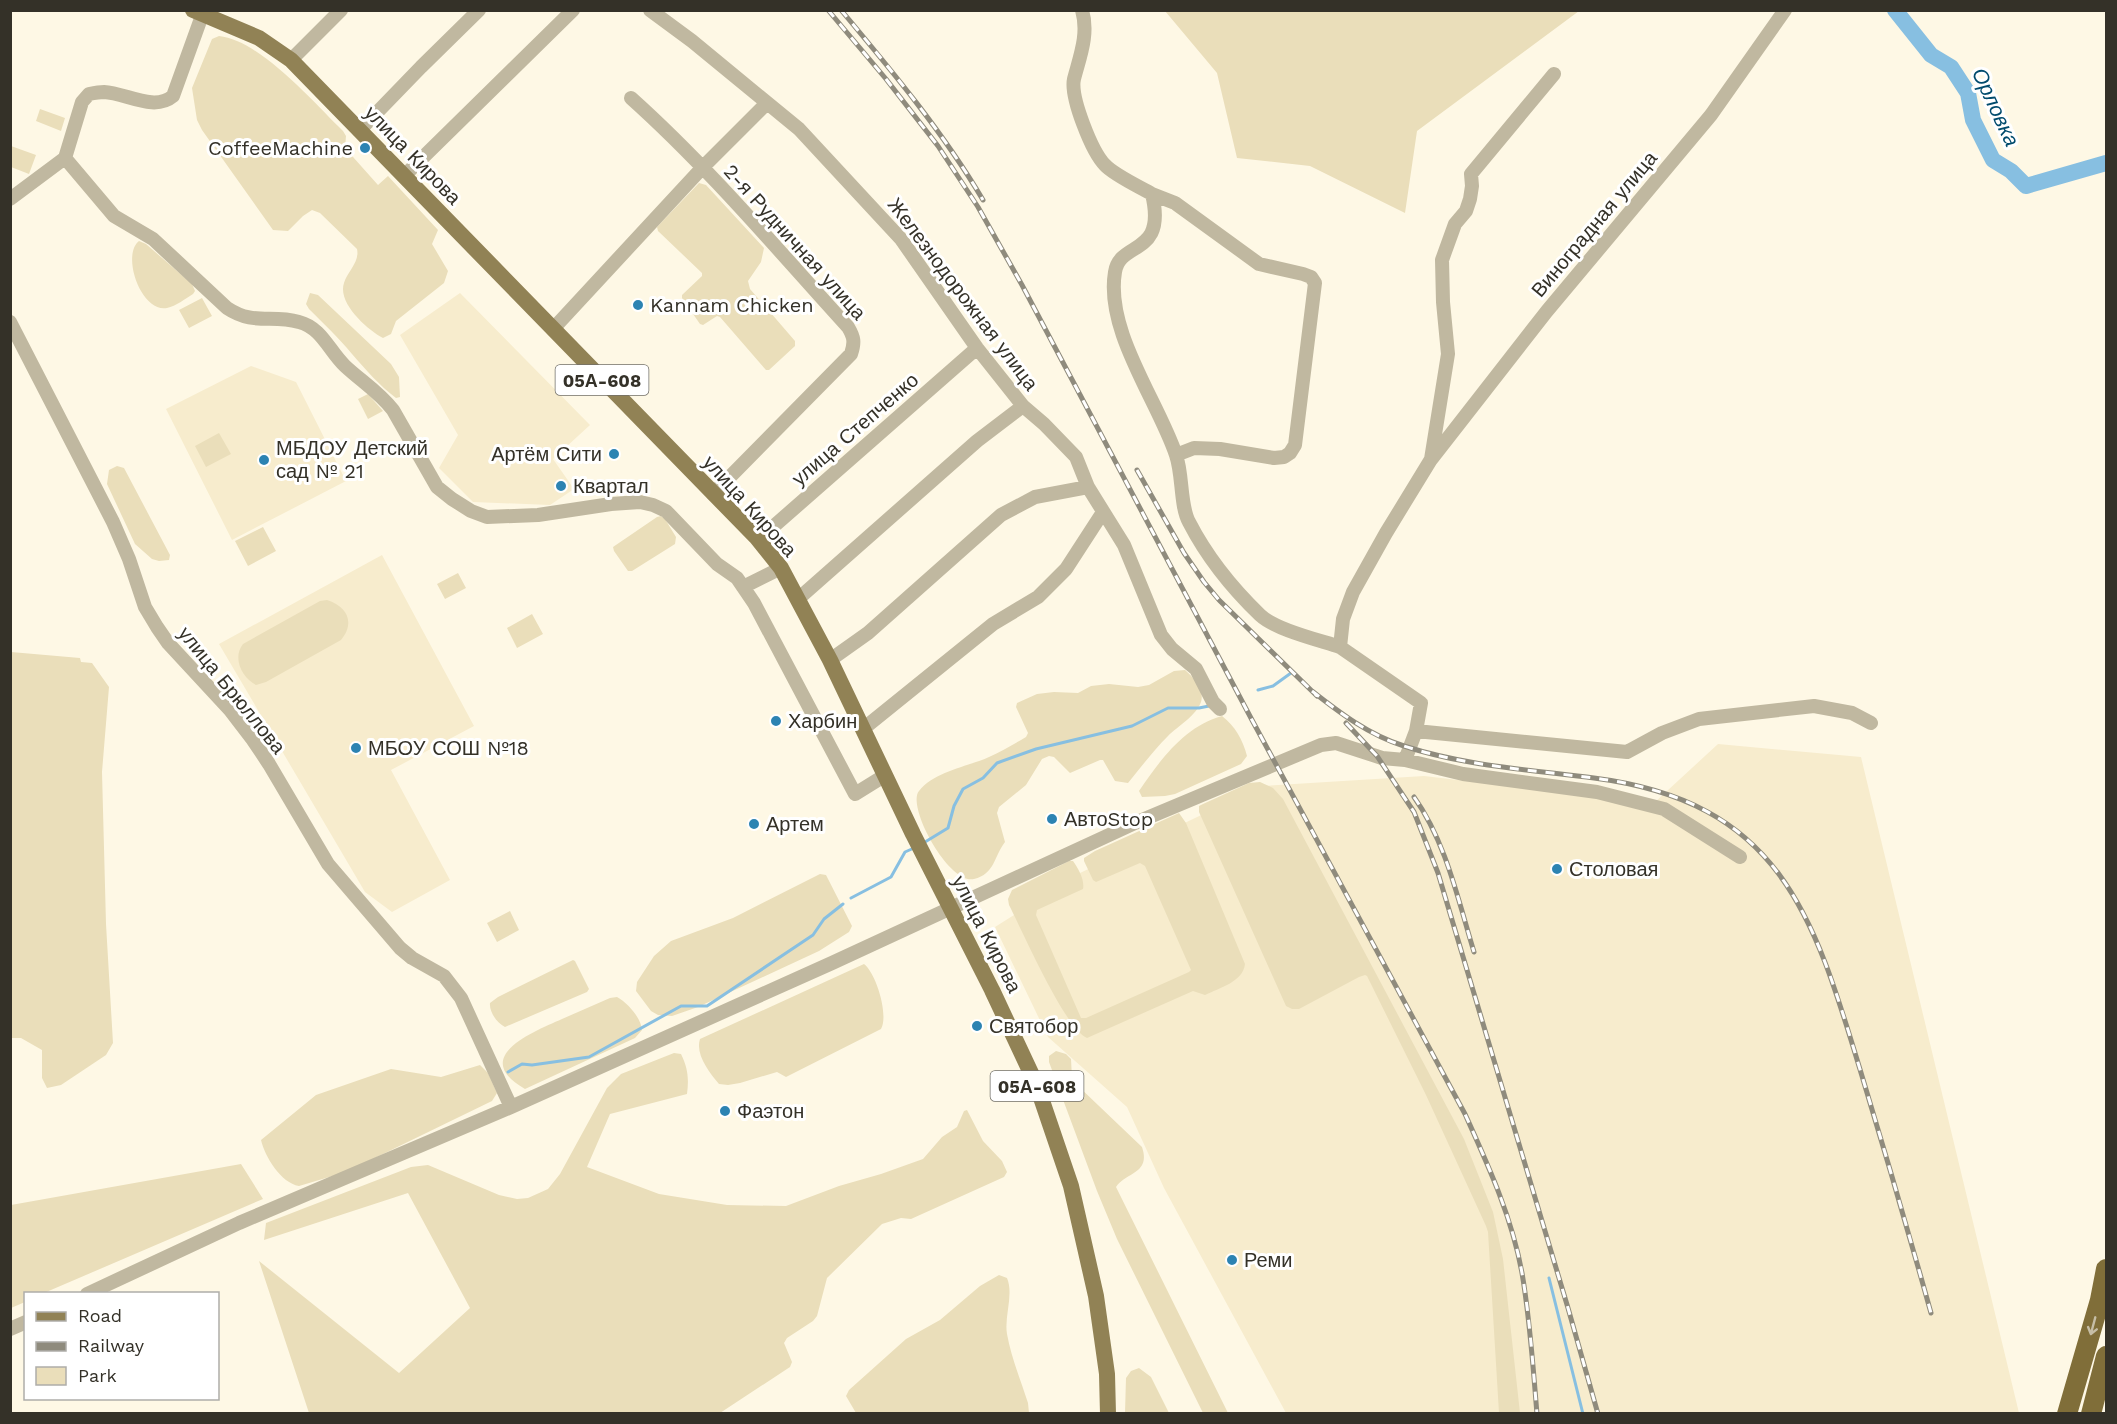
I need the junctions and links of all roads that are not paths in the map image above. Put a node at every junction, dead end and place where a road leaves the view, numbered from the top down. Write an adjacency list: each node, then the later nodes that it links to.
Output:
1 (341, 10): 8 (street)
2 (479, 10): 12 (street)
3 (573, 10): 15 (street)
4 (650, 10): 11 (street, Железнодорожная улица)
5 (1082, 10): 16 (street)
6 (1785, 10): 23 (street, Виноградная улица)
7 (200, 12): 8 (main road, улица Кирова / 05А-608); 13 (street)
8 (291, 60): 12 (main road, улица Кирова / 05А-608)
9 (1554, 74): 23 (street, Виноградная улица)
10 (631, 98): 14 (street, 2-я Рудничная улица)
11 (767, 104): 14 (street); 20 (street, Железнодорожная улица)
12 (360, 130): 15 (main road, улица Кирова / 05А-608)
13 (64, 158): 17 (street); 29 (street)
14 (703, 167): 19 (street); 25 (street, 2-я Рудничная улица)
15 (404, 176): 19 (main road, улица Кирова / 05А-608)
16 (1152, 194): 22 (street); 22 (street)
17 (10, 199)
18 (10, 321): 41 (street, улица Брюллова)
19 (553, 329): 25 (main road, улица Кирова / 05А-608)
20 (977, 348): 21 (street, Железнодорожная улица); 27 (street, улица Степченко)
21 (1023, 406): 24 (street, Железнодорожная улица); 30 (street)
22 (1176, 455): 31 (street)
23 (1430, 461): 31 (street, Виноградная улица)
24 (1088, 487): 26 (street, Железнодорожная улица); 32 (street)
25 (713, 494): 27 (main road, улица Кирова / 05А-608)
26 (1103, 512): 33 (street, Железнодорожная улица); 35 (street)
27 (757, 538): 28 (main road, улица Кирова / 05А-608)
28 (781, 568): 29 (street); 30 (main road, улица Кирова / 05А-608)
29 (743, 587): 38 (street)
30 (798, 599): 32 (main road, улица Кирова / 05А-608)
31 (1340, 647): 36 (street)
32 (830, 660): 35 (main road, улица Кирова / 05А-608)
33 (1220, 709)
34 (1871, 723): 36 (street)
35 (863, 729): 38 (main road, улица Кирова / 05А-608)
36 (1416, 730): 37 (street)
37 (1405, 760): 39 (street); 40 (street)
38 (884, 776): 40 (main road, улица Кирова / 05А-608)
39 (1740, 857)
40 (950, 907): 41 (street); 47 (main road, улица Кирова / 05А-608)
41 (511, 1107): 43 (street)
42 (2106, 1269): 48 (highway, one-way to 48)
43 (89, 1292)
44 (24, 1323): 45 (street)
45 (10, 1329)
46 (2106, 1356): 49 (highway)
47 (1108, 1413)
48 (2067, 1413)
49 (2091, 1413)

